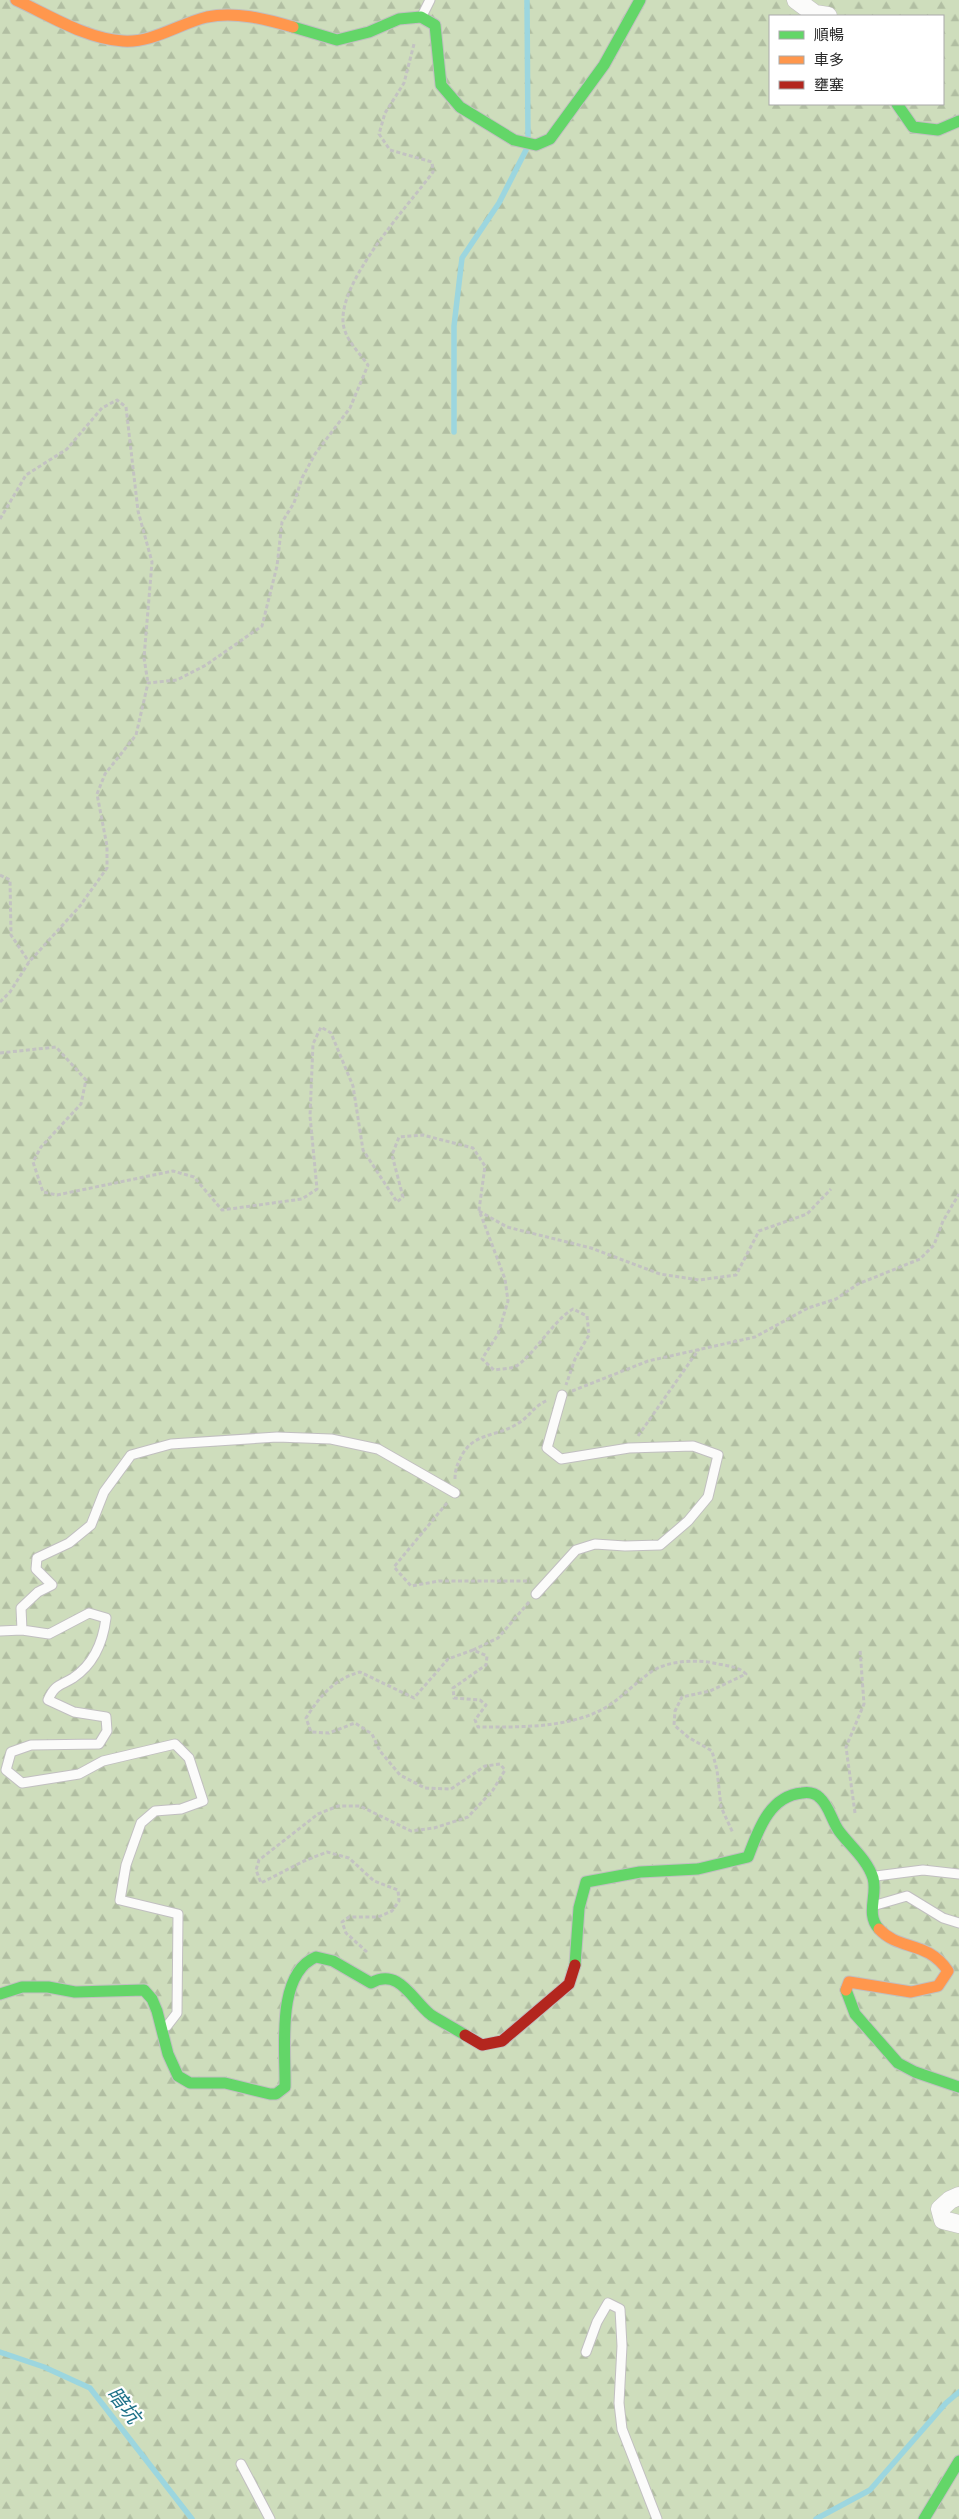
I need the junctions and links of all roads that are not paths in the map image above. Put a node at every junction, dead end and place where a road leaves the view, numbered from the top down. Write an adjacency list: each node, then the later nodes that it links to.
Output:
1 (16, 0): 6 (street)
2 (430, 0): 6 (lane)
3 (640, 0): 6 (street)
4 (796, 0): 5 (street)
5 (822, 15)
6 (421, 17)
7 (898, 105): 8 (street)
8 (959, 121)
9 (562, 1395): 11 (lane)
10 (455, 1494): 12 (lane)
11 (536, 1594)
12 (22, 1630): 13 (lane); 19 (lane)
13 (0, 1631)
14 (959, 1874): 15 (lane)
15 (873, 1876): 16 (street); 19 (street)
16 (873, 1906): 17 (lane); 20 (street)
17 (959, 1923)
18 (0, 1994): 19 (street)
19 (164, 2030)
20 (959, 2087)
21 (959, 2196): 22 (street)
22 (959, 2224)
23 (586, 2352): 27 (lane)
24 (959, 2461): 28 (street)
25 (241, 2464): 26 (lane)
26 (270, 2519)
27 (656, 2519)
28 (924, 2519)

